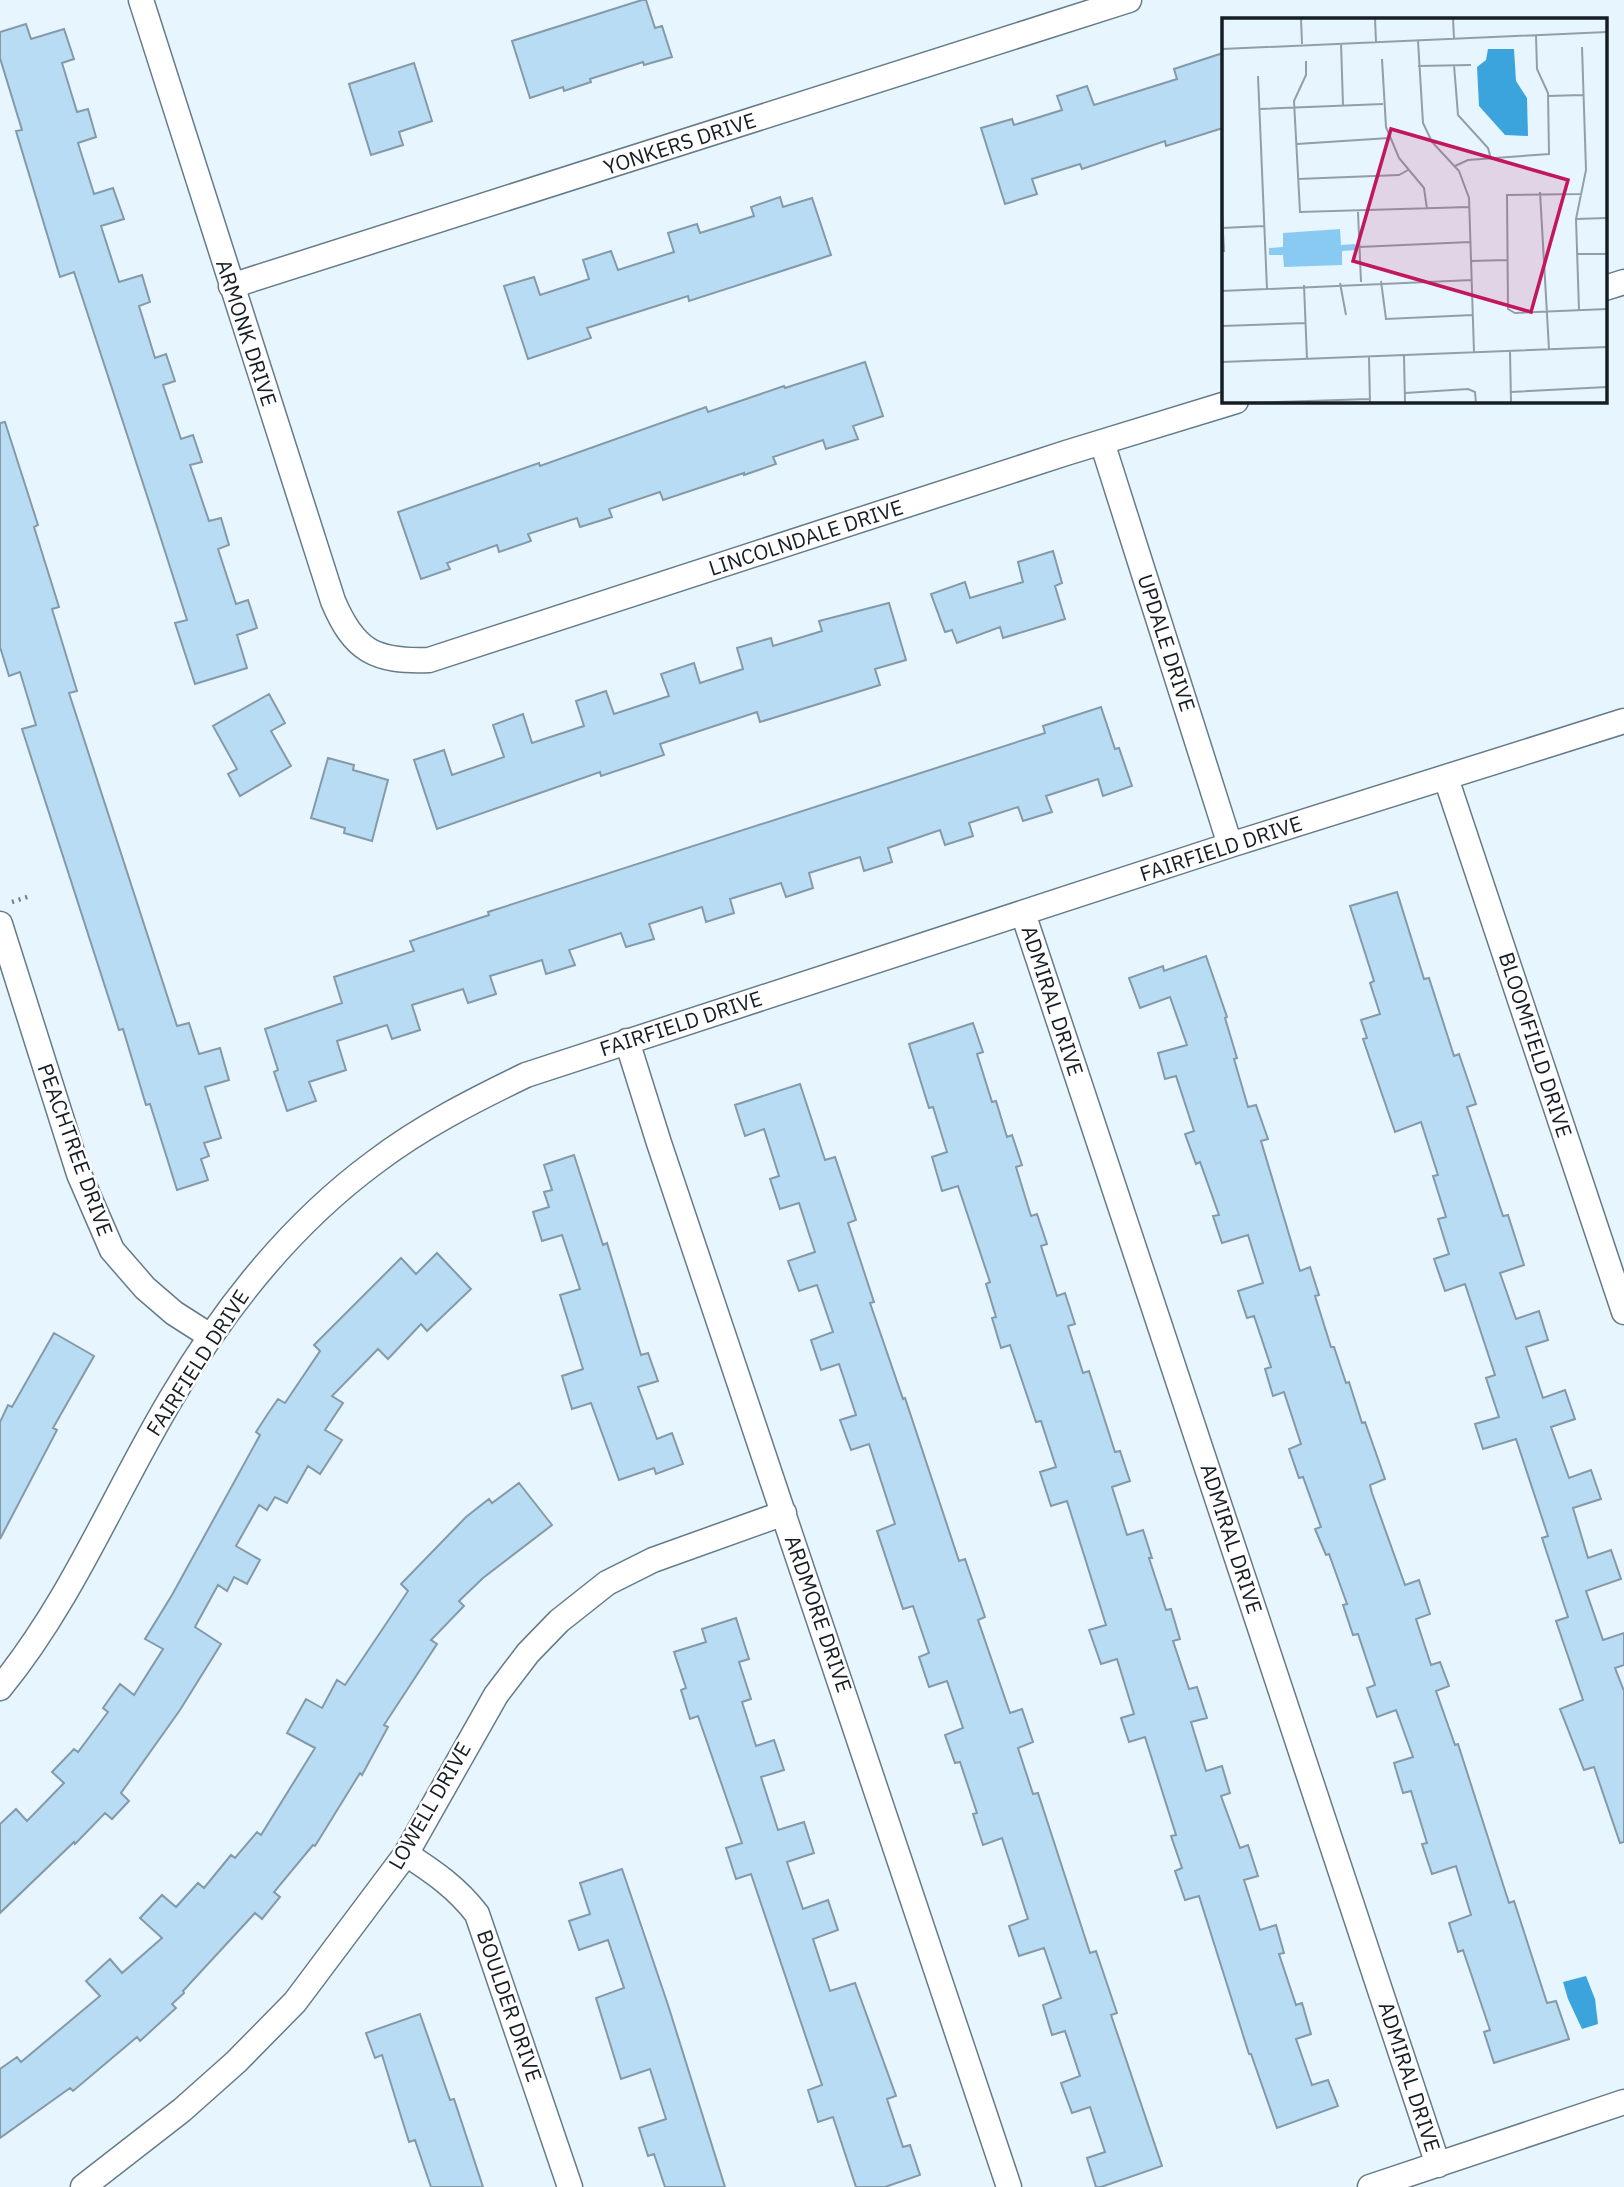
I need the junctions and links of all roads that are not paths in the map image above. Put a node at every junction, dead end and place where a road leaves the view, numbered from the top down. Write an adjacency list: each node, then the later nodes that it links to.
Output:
1 (141, 0): 4 (street, ARMONK DRIVE)
2 (1129, 0): 4 (street, YONKERS DRIVE)
3 (1624, 282): 5 (street)
4 (230, 286): 8 (street, ARMONK DRIVE)
5 (1606, 288)
6 (1233, 402): 7 (street, LINCOLNDALE DRIVE)
7 (1102, 442): 8 (street, LINCOLNDALE DRIVE); 11 (street, UPDALE DRIVE)
8 (373, 654)
9 (1624, 721): 10 (street, FAIRFIELD DRIVE)
10 (1446, 778): 11 (street, FAIRFIELD DRIVE); 16 (street, BLOOMFIELD DRIVE)
11 (1230, 845): 12 (street, FAIRFIELD DRIVE)
12 (1023, 913): 15 (street, FAIRFIELD DRIVE); 22 (street, ADMIRAL DRIVE)
13 (0, 924): 14 (street, PEACHTREE DRIVE)
14 (4, 950): 17 (street, PEACHTREE DRIVE)
15 (627, 1041): 17 (street, FAIRFIELD DRIVE); 18 (street, ARDMORE DRIVE)
16 (1624, 1312)
17 (210, 1336): 19 (street, FAIRFIELD DRIVE)
18 (785, 1514): 20 (street, LOWELL DRIVE); 25 (street, ARDMORE DRIVE)
19 (0, 1688)
20 (406, 1854): 23 (street, LOWELL DRIVE); 24 (street, BOULDER DRIVE)
21 (1624, 2102): 22 (street)
22 (1438, 2165): 26 (street)
23 (97, 2183)
24 (570, 2187)
25 (1009, 2187)
26 (1370, 2187)

